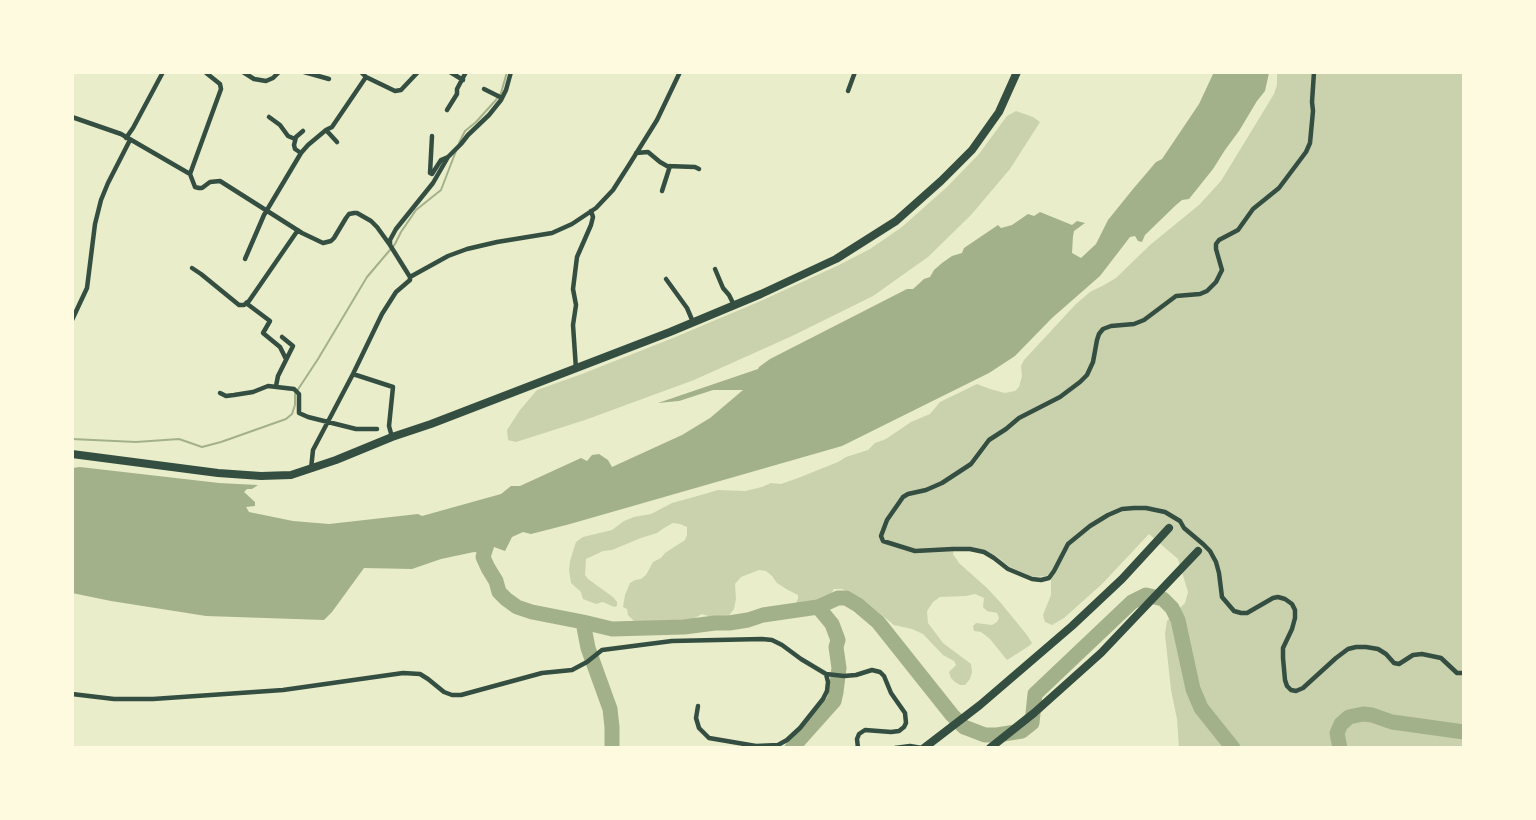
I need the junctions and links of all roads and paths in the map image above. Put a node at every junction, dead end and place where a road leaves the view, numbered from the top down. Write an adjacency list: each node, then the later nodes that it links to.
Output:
1 (163, 72): 27 (street)
2 (205, 72): 35 (street)
3 (243, 72): 4 (street)
4 (279, 72)
5 (304, 72): 16 (street)
6 (361, 72): 15 (street)
7 (418, 72): 15 (street)
8 (450, 72): 17 (street)
9 (466, 72): 17 (street)
10 (511, 72): 20 (street)
11 (680, 72): 31 (street)
12 (855, 72): 19 (street)
13 (1017, 72): 47 (highway)
14 (1314, 72): 63 (street)
15 (366, 77): 24 (street)
16 (329, 79)
17 (463, 80): 21 (street)
18 (484, 89): 20 (street)
19 (848, 91)
20 (502, 99): 32 (street)
21 (447, 110)
22 (72, 117): 27 (street)
23 (269, 117): 28 (street)
24 (326, 130): 29 (street); 30 (street)
25 (303, 131): 28 (street)
26 (432, 136): 32 (street)
27 (128, 139): 35 (street); 48 (street)
28 (295, 139): 30 (street)
29 (337, 142)
30 (301, 153): 37 (street)
31 (636, 153): 33 (street); 38 (street)
32 (448, 158): 40 (street)
33 (670, 166): 34 (street); 36 (street)
34 (699, 169)
35 (190, 174): 37 (street)
36 (662, 191)
37 (266, 211): 39 (street); 41 (street)
38 (591, 211): 44 (street); 52 (street)
39 (298, 230): 40 (street); 46 (street)
40 (390, 245): 44 (street)
41 (245, 259)
42 (192, 268): 46 (street)
43 (715, 269): 47 (street)
44 (410, 277): 53 (street)
45 (666, 279): 49 (street)
46 (246, 303): 51 (street)
47 (734, 305): 49 (highway)
48 (72, 320)
49 (693, 322): 52 (highway)
50 (282, 337): 51 (street)
51 (286, 359): 54 (street)
52 (576, 369): 58 (highway)
53 (353, 374): 56 (street); 58 (street)
54 (276, 386): 55 (street); 56 (street)
55 (220, 393)
56 (328, 422): 57 (street); 60 (street)
57 (376, 429)
58 (392, 437): 60 (highway)
59 (72, 454): 60 (highway)
60 (311, 469)
61 (1166, 531): 71 (highway)
62 (1198, 551): 72 (highway)
63 (1464, 673)
64 (826, 674): 65 (street); 67 (street); 69 (street)
65 (72, 694)
66 (698, 706): 67 (street)
67 (716, 739): 68 (street)
68 (719, 748)
69 (858, 748)
70 (895, 748): 71 (street)
71 (923, 748)
72 (990, 748)

